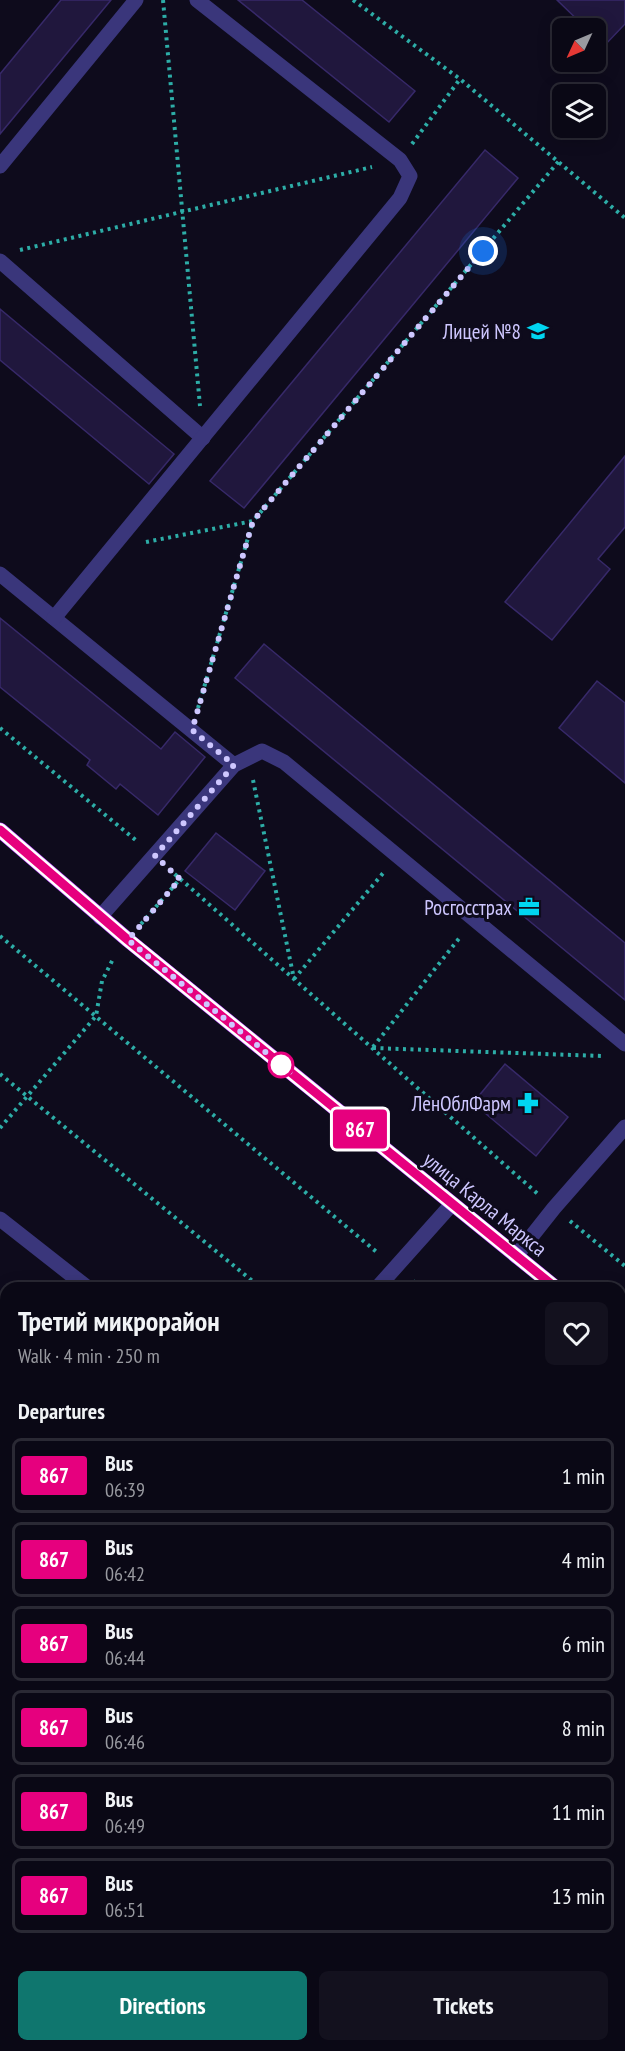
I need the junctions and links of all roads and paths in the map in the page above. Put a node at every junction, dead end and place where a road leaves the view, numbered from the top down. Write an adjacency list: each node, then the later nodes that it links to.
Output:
1 (136, 0): 8 (lane)
2 (163, 0): 9 (path)
3 (196, 0): 6 (lane)
4 (353, 0): 5 (path)
5 (460, 79): 6 (path); 7 (path)
6 (400, 160): 9 (path); 12 (lane)
7 (559, 161): 10 (path); 13 (path)
8 (0, 166)
9 (182, 212): 11 (path); 12 (path)
10 (625, 218)
11 (6, 257): 12 (lane)
12 (203, 438): 14 (lane)
13 (253, 521): 14 (path); 18 (path)
14 (111, 549): 16 (lane)
15 (0, 574): 16 (lane)
16 (54, 618): 18 (lane)
17 (0, 728): 22 (path)
18 (192, 730): 20 (lane)
19 (248, 757): 20 (lane); 23 (lane); 29 (path)
20 (234, 765): 22 (lane)
21 (0, 830): 25 (main road, улица Карла Маркса)
22 (155, 856): 24 (path); 25 (lane)
23 (398, 856): 26 (lane); 29 (path)
24 (180, 879): 28 (path); 29 (path)
25 (100, 917): 28 (main road, улица Карла Маркса)
26 (474, 920): 31 (lane); 32 (path)
27 (0, 936): 30 (path)
28 (128, 940): 30 (path); 38 (main road, улица Карла Маркса)
29 (294, 979): 32 (path)
30 (96, 1016): 35 (path); 43 (path)
31 (625, 1044)
32 (372, 1048): 33 (path); 39 (path)
33 (614, 1056)
34 (0, 1074): 35 (path)
35 (27, 1096): 37 (path); 45 (path)
36 (625, 1127): 39 (lane)
37 (0, 1128)
38 (452, 1203): 41 (main road, улица Карла Маркса); 43 (lane)
39 (554, 1208): 41 (lane); 42 (path)
40 (0, 1219): 44 (lane)
41 (516, 1256): 48 (main road, улица Карла Маркса)
42 (625, 1266)
43 (395, 1267): 46 (lane); 47 (path)
44 (80, 1282)
45 (254, 1282)
46 (382, 1282)
47 (414, 1282)
48 (548, 1282)

